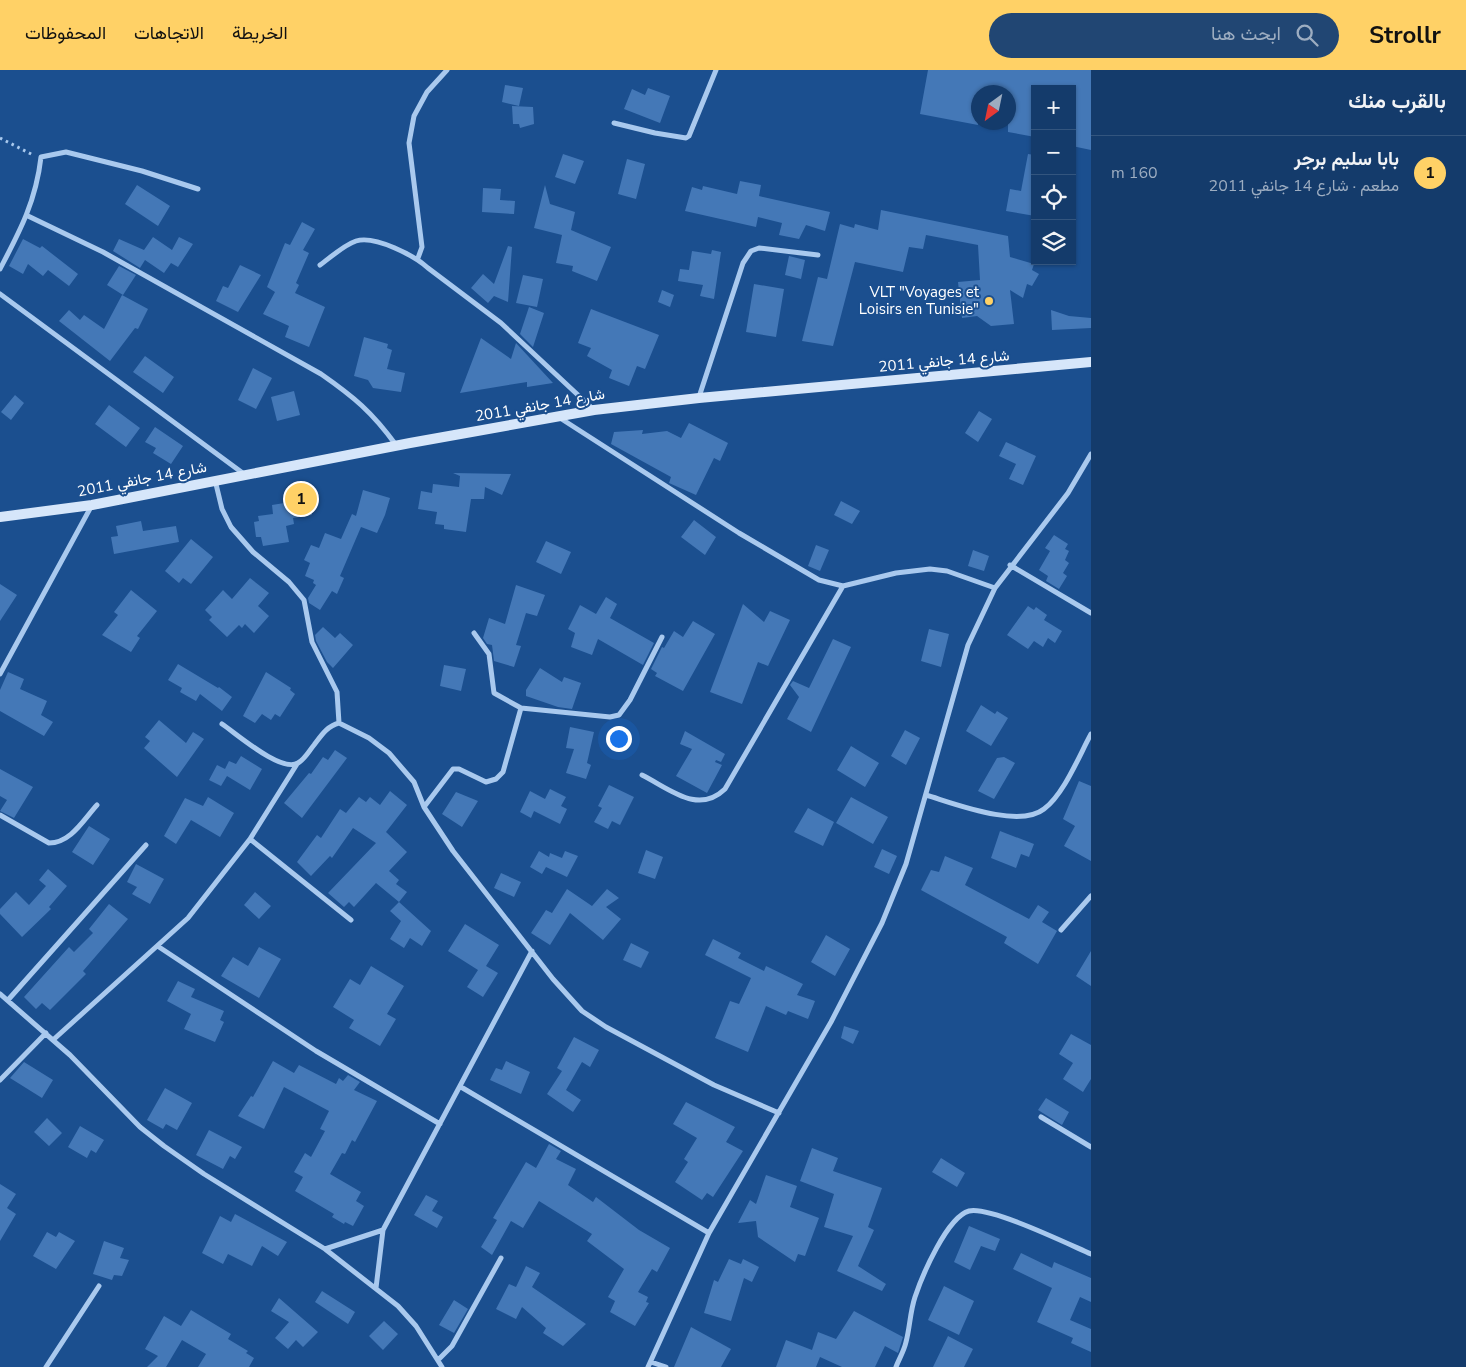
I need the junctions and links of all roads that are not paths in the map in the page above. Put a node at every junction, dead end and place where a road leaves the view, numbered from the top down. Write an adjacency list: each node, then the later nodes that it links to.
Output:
1 (447, 70): 7 (street)
2 (716, 70): 3 (street)
3 (614, 122)
4 (198, 189): 5 (street)
5 (28, 216): 9 (street); 15 (street)
6 (818, 255): 12 (street)
7 (418, 258): 8 (street); 13 (street)
8 (320, 265)
9 (0, 270)
10 (0, 294): 17 (street)
11 (1091, 362): 12 (main road, شارع 14 جانفي 2011)
12 (698, 398): 13 (main road, شارع 14 جانفي 2011)
13 (594, 410): 14 (main road, شارع 14 جانفي 2011)
14 (560, 418): 15 (main road, شارع 14 جانفي 2011); 22 (street)
15 (397, 445): 17 (main road, شارع 14 جانفي 2011)
16 (1091, 454): 21 (street)
17 (244, 474): 18 (main road, شارع 14 جانفي 2011)
18 (215, 480): 19 (main road, شارع 14 جانفي 2011); 29 (street)
19 (92, 505): 20 (main road, شارع 14 جانفي 2011); 27 (street)
20 (0, 517)
21 (1010, 565): 23 (street); 24 (street)
22 (843, 586): 23 (street); 35 (street)
23 (995, 588): 36 (street)
24 (1091, 613)
25 (474, 633): 28 (street)
26 (662, 637): 28 (street)
27 (0, 674)
28 (521, 708): 38 (street)
29 (339, 723): 34 (street); 38 (street)
30 (222, 724): 34 (street)
31 (1091, 734): 32 (street)
32 (1084, 746): 33 (street); 36 (street)
33 (1091, 750)
34 (297, 764): 40 (street)
35 (642, 775)
36 (926, 795): 53 (street)
37 (97, 804): 39 (street)
38 (424, 807): 46 (street)
39 (0, 815)
40 (250, 839): 43 (street); 45 (street)
41 (146, 845): 48 (street)
42 (1091, 896): 44 (street)
43 (351, 920)
44 (1061, 930)
45 (159, 947): 50 (street); 55 (street)
46 (532, 951): 52 (street); 53 (street)
47 (0, 994): 48 (street)
48 (8, 1000): 49 (street)
49 (46, 1033): 50 (street); 51 (street)
50 (53, 1040): 59 (street)
51 (0, 1080)
52 (461, 1087): 55 (street); 58 (street)
53 (779, 1113): 58 (street)
54 (1041, 1117): 56 (street)
55 (440, 1124): 57 (street)
56 (1091, 1147)
57 (383, 1230): 59 (street); 63 (street)
58 (709, 1233): 65 (street)
59 (325, 1249): 63 (street)
60 (1091, 1254): 69 (street)
61 (501, 1258): 64 (street)
62 (99, 1286): 66 (street)
63 (376, 1288): 64 (street)
64 (438, 1360): 67 (street)
65 (649, 1364): 68 (street)
66 (46, 1367)
67 (442, 1367)
68 (666, 1367)
69 (896, 1367)

